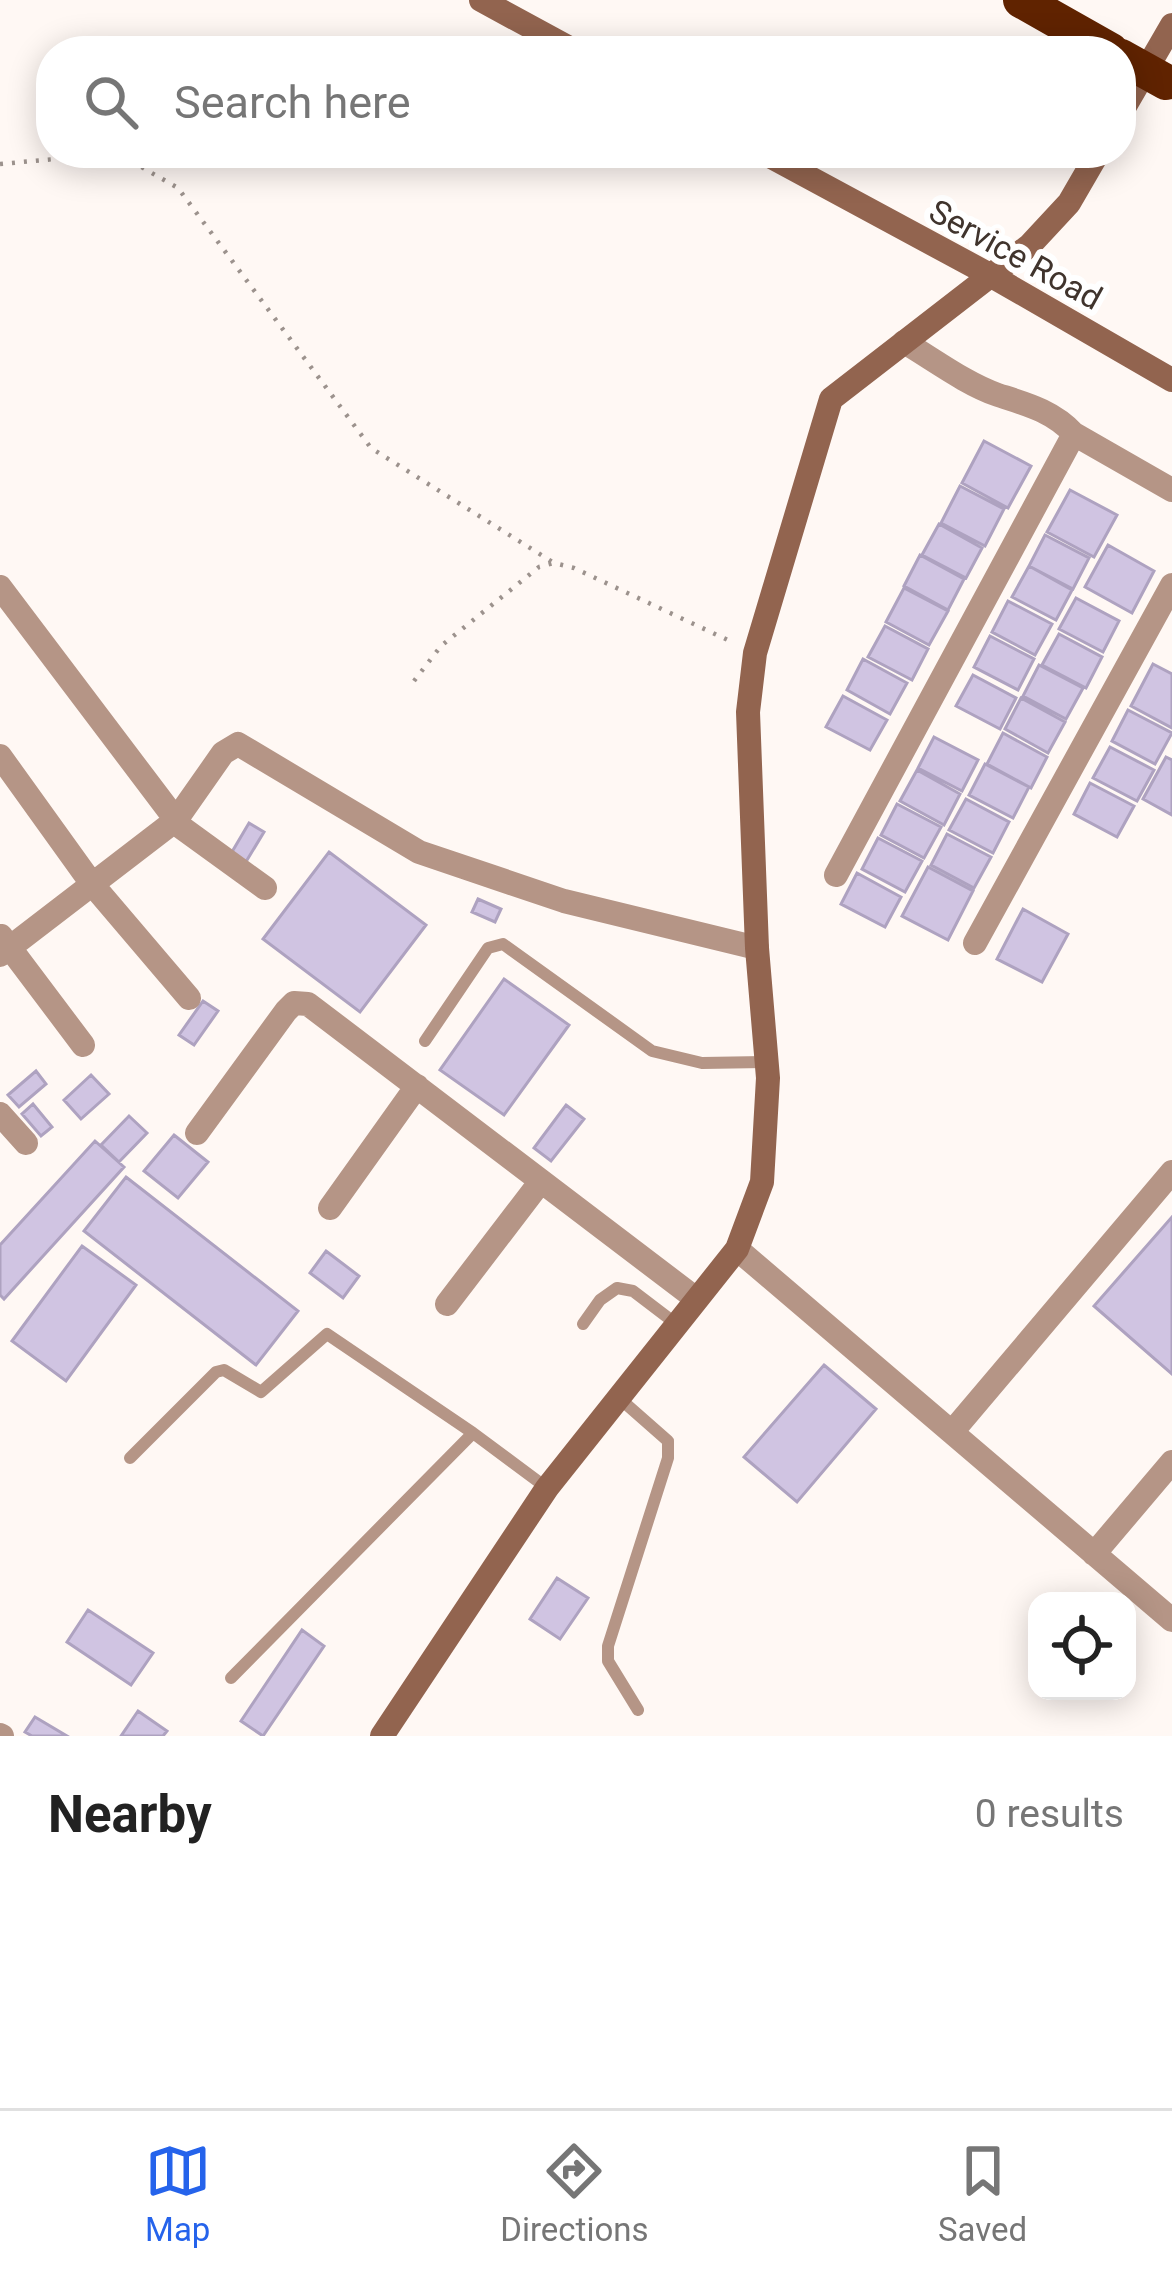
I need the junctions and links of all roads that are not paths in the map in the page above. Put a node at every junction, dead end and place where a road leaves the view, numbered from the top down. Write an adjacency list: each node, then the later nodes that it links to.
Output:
1 (481, 0): 4 (street)
2 (1022, 0): 5 (highway)
3 (1172, 25): 8 (street)
4 (547, 36)
5 (1085, 36)
6 (1136, 65): 7 (highway, bridge)
7 (1169, 84)
8 (1136, 87)
9 (792, 168): 11 (street, Service Road)
10 (1089, 168): 11 (street)
11 (990, 275): 12 (street); 13 (street, Service Road)
12 (904, 342): 14 (street); 25 (street)
13 (1172, 380)
14 (1074, 434): 15 (street); 20 (street)
15 (1172, 490)
16 (1172, 585): 23 (street)
17 (0, 587): 19 (street)
18 (0, 756): 21 (street)
19 (175, 821): 21 (street); 22 (street); 25 (street)
20 (836, 874)
21 (92, 884): 24 (street); 26 (street)
22 (265, 888)
23 (975, 944)
24 (3, 946): 28 (street)
25 (757, 948): 29 (street)
26 (189, 998)
27 (425, 1040): 29 (lane)
28 (83, 1045)
29 (766, 1062): 37 (street)
30 (417, 1086): 32 (street); 35 (street); 36 (street)
31 (0, 1114): 33 (street)
32 (197, 1133)
33 (26, 1143)
34 (1172, 1172): 43 (street)
35 (541, 1181): 38 (street); 39 (street)
36 (330, 1208)
37 (737, 1249): 38 (street); 43 (street)
38 (695, 1298): 40 (street)
39 (447, 1304)
40 (675, 1323): 41 (lane); 42 (street)
41 (583, 1324)
42 (617, 1396): 47 (street); 51 (lane)
43 (952, 1432): 48 (street)
44 (473, 1433): 45 (lane); 47 (lane); 50 (lane)
45 (130, 1458)
46 (1172, 1462): 48 (street)
47 (547, 1488): 52 (street)
48 (1094, 1554): 49 (street)
49 (1172, 1620)
50 (231, 1678)
51 (638, 1710)
52 (382, 1736)

